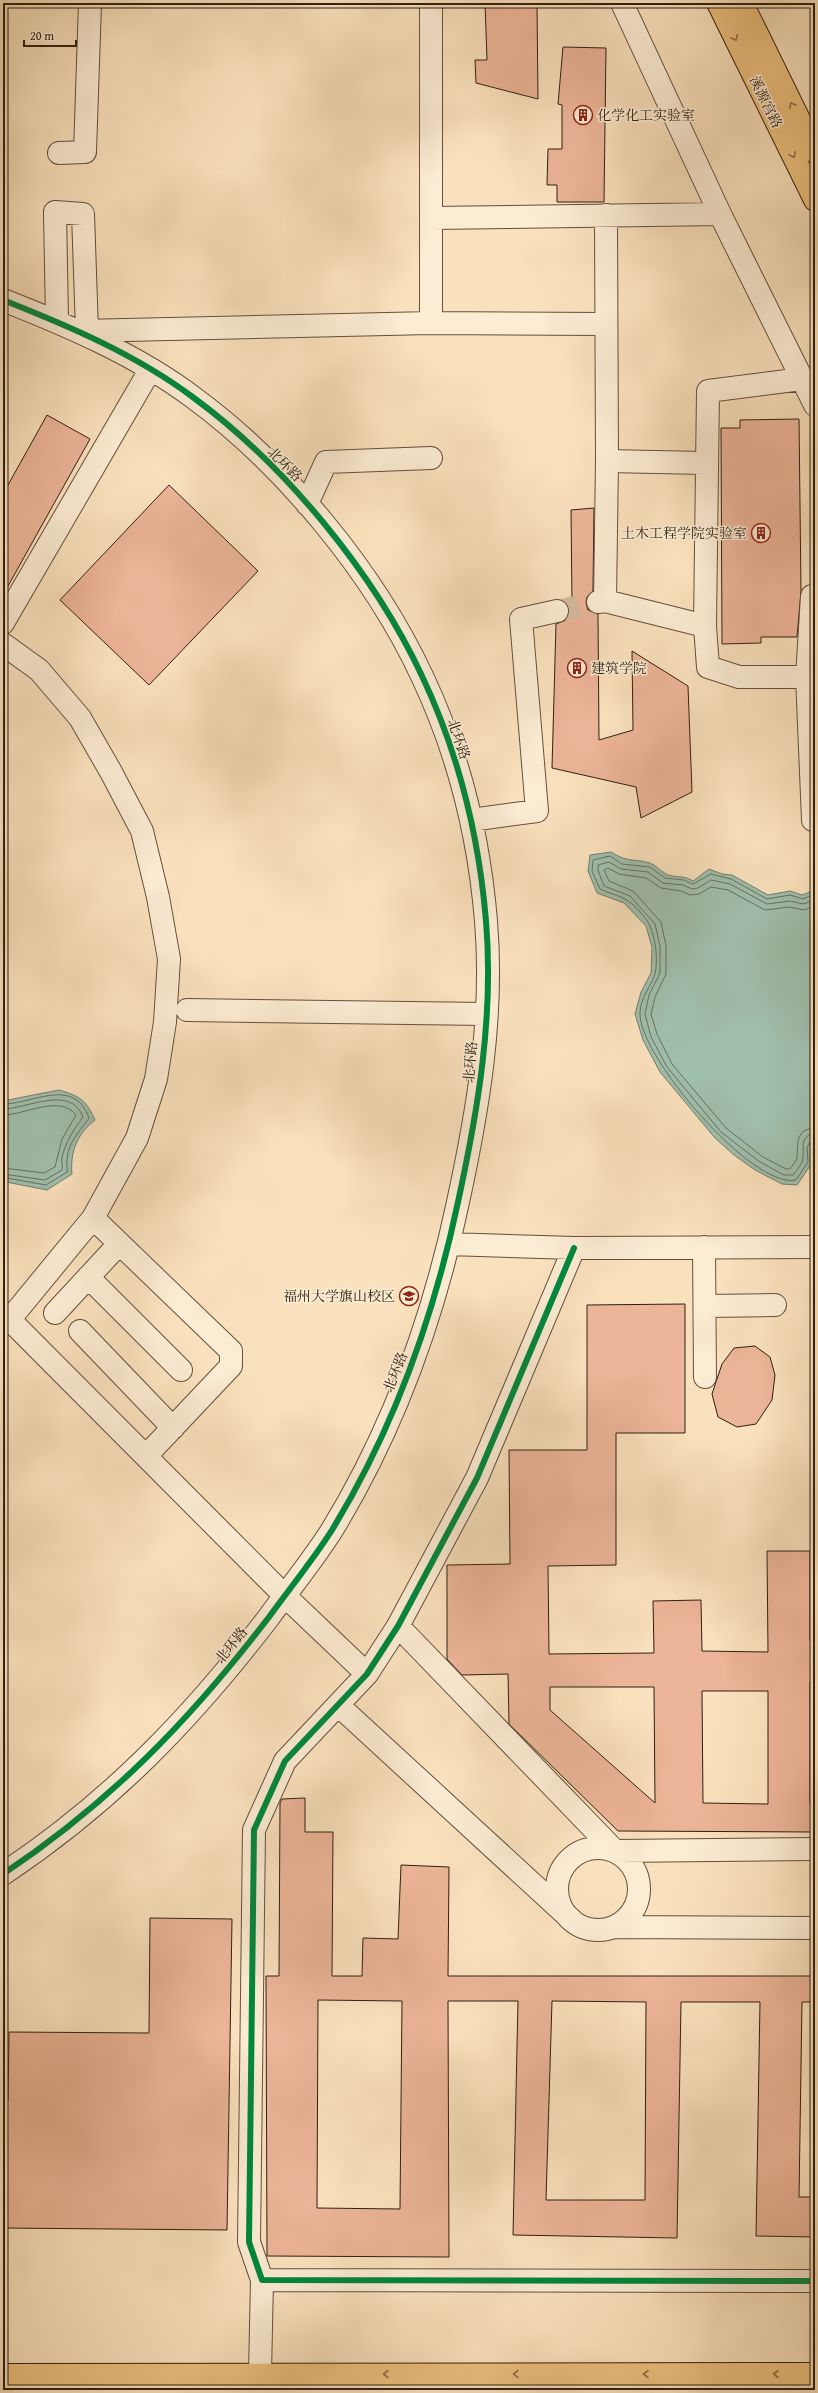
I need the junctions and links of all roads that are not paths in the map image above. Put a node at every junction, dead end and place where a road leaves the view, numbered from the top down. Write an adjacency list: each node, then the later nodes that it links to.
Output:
1 (90, 3): 9 (street)
2 (431, 3): 13 (street)
3 (622, 3): 11 (street)
4 (718, 3): 10 (main road, 溪源宫路, one-way to 10)
5 (742, 3): 7 (main road, 溪源宫路)
6 (745, 3): 7 (main road)
7 (762, 46): 8 (main road, 溪源宫路, one-way to 7)
8 (815, 152)
9 (59, 153)
10 (815, 200)
11 (720, 214): 12 (street); 20 (street)
12 (606, 216): 13 (street); 17 (street)
13 (431, 218): 16 (street)
14 (3, 300): 15 (street, 北环路)
15 (57, 321): 18 (street, 北环路); 18 (street)
16 (431, 322): 17 (street); 18 (street)
17 (605, 324): 23 (street)
18 (85, 331): 19 (street, 北环路)
19 (150, 370): 25 (street, 北环路); 28 (street)
20 (802, 379): 21 (street); 24 (street)
21 (815, 405)
22 (431, 458): 25 (street)
23 (607, 461): 24 (street); 29 (street)
24 (705, 463): 29 (street)
25 (307, 504): 32 (street, 北环路)
26 (815, 596): 31 (street)
27 (557, 611): 32 (street)
28 (3, 623)
29 (704, 626): 31 (street)
30 (3, 644): 36 (street)
31 (807, 677): 33 (street)
32 (471, 820): 35 (street, 北环路)
33 (815, 821)
34 (187, 1010): 35 (street)
35 (486, 1014): 38 (street, 北环路)
36 (93, 1218): 37 (street); 46 (street)
37 (119, 1244): 42 (street); 50 (street)
38 (449, 1244): 41 (street); 52 (street, 北环路)
39 (704, 1247): 40 (street); 41 (street); 44 (street)
40 (815, 1247)
41 (574, 1248): 53 (street)
42 (88, 1277): 45 (street); 48 (street)
43 (776, 1304): 44 (street)
44 (705, 1306): 49 (street)
45 (54, 1313)
46 (6, 1316): 51 (street)
47 (80, 1331): 50 (street)
48 (181, 1370)
49 (705, 1377)
50 (173, 1428): 51 (street)
51 (146, 1456): 52 (street)
52 (285, 1596): 54 (street); 58 (street, 北环路)
53 (398, 1626): 54 (street); 57 (street)
54 (367, 1674): 55 (street)
55 (338, 1705): 59 (street); 62 (street)
56 (815, 1850): 57 (street)
57 (615, 1851): 59 (street); 60 (street)
58 (3, 1874)
59 (574, 1922): 60 (street)
60 (614, 1927): 61 (street)
61 (815, 1928)
62 (262, 2280): 63 (street); 64 (street)
63 (815, 2281)
64 (260, 2374): 65 (main road, one-way to 64); 66 (main road)
65 (815, 2374)
66 (3, 2375)

